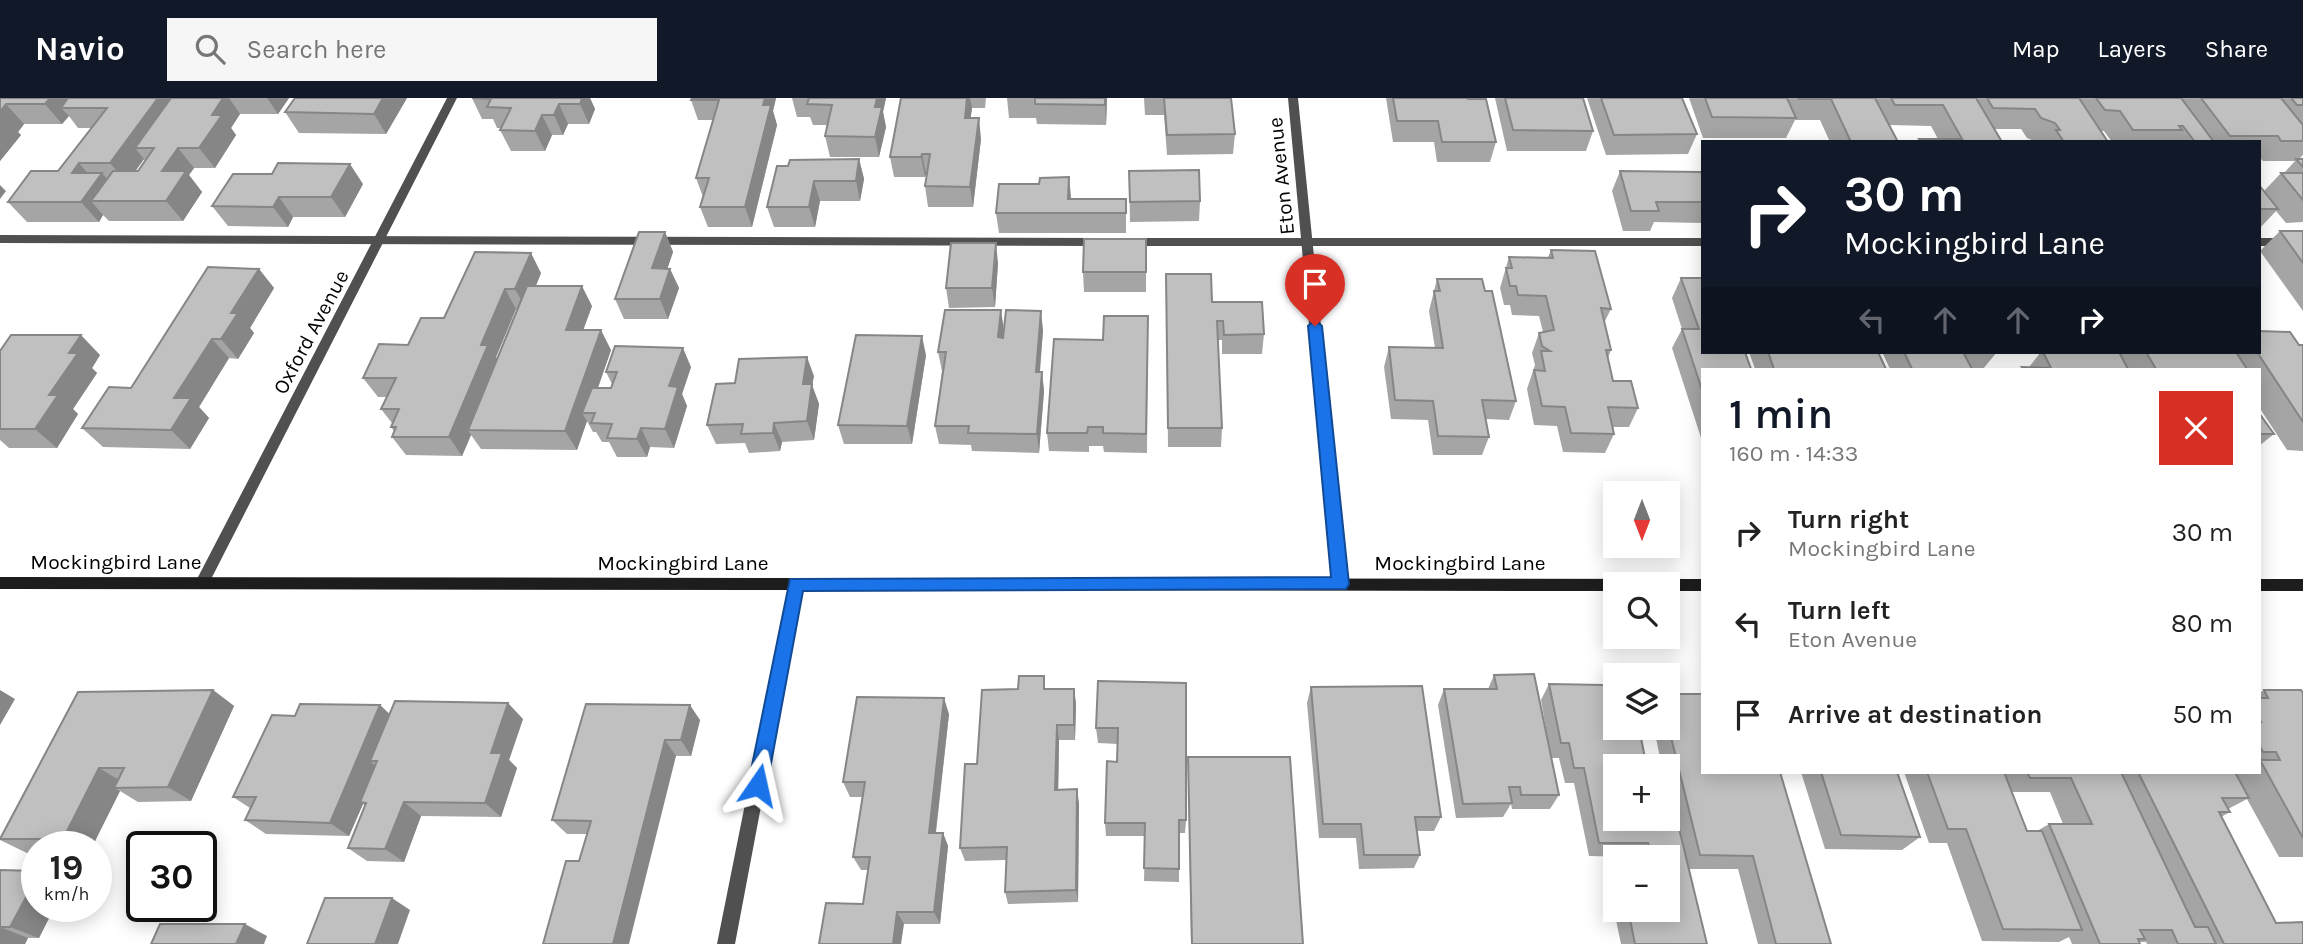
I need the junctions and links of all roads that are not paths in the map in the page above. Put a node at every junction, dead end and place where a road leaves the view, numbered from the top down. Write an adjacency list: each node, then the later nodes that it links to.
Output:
1 (452, 98): 4 (street, Oxford Avenue)
2 (1293, 98): 5 (street, Eton Avenue)
3 (0, 239): 4 (street)
4 (381, 240): 5 (street); 10 (street, Oxford Avenue)
5 (1307, 242): 6 (street); 12 (street, Eton Avenue)
6 (1701, 242)
7 (2261, 242): 8 (street)
8 (2303, 242)
9 (0, 583): 10 (main road, Mockingbird Lane)
10 (202, 583): 11 (main road, Mockingbird Lane)
11 (796, 584): 12 (main road, Mockingbird Lane); 16 (street)
12 (1340, 584): 13 (main road, Mockingbird Lane)
13 (1701, 584)
14 (2261, 585): 15 (main road)
15 (2303, 585)
16 (726, 944)

